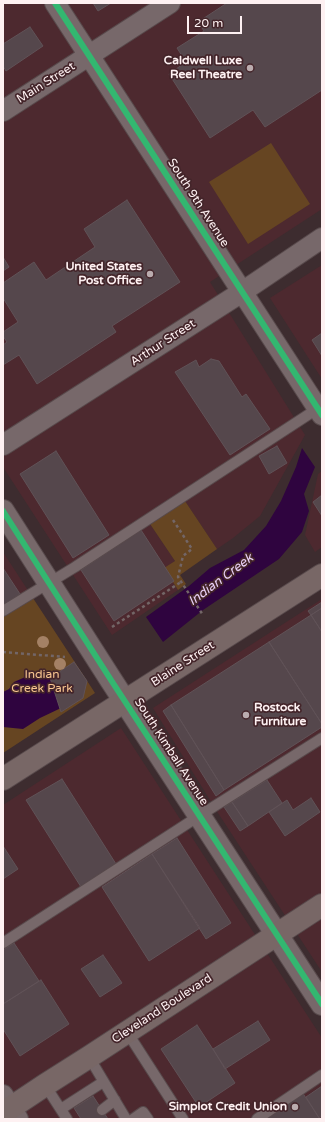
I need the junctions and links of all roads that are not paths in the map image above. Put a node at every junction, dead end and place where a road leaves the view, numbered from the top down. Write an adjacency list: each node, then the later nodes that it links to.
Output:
1 (55, 3): 3 (street, South 9th Avenue)
2 (170, 3): 3 (street, Main Street)
3 (89, 56): 4 (street, Main Street); 6 (street, South 9th Avenue)
4 (3, 111)
5 (322, 238): 6 (street, Arthur Street)
6 (242, 292): 7 (street, South 9th Avenue); 8 (street, Arthur Street)
7 (321, 410): 11 (lane)
8 (3, 445)
9 (3, 512): 11 (street, South Kimball Avenue)
10 (322, 575): 13 (main road, Blaine Street)
11 (49, 583): 12 (lane); 13 (street, South Kimball Avenue)
12 (3, 611)
13 (125, 701): 15 (main road, Blaine Street); 16 (street, South Kimball Avenue)
14 (322, 738): 16 (lane)
15 (3, 780)
16 (199, 816): 18 (street, South Kimball Avenue); 19 (lane)
17 (322, 905): 18 (main road, Cleveland Boulevard)
18 (276, 934): 20 (street, South Kimball Avenue); 21 (main road, Cleveland Boulevard)
19 (3, 944)
20 (322, 1004)
21 (127, 1032): 22 (main road, Cleveland Boulevard); 34 (lane)
22 (89, 1057): 24 (lane); 25 (main road, Cleveland Boulevard)
23 (322, 1075): 35 (lane)
24 (104, 1082): 26 (lane); 28 (lane)
25 (45, 1085): 27 (main road, Cleveland Boulevard); 28 (lane)
26 (115, 1100): 29 (lane); 31 (lane)
27 (9, 1109)
28 (61, 1109): 30 (lane)
29 (102, 1110)
30 (68, 1119)
31 (126, 1119)
32 (133, 1119): 33 (lane)
33 (148, 1119)
34 (183, 1119)
35 (257, 1119)

